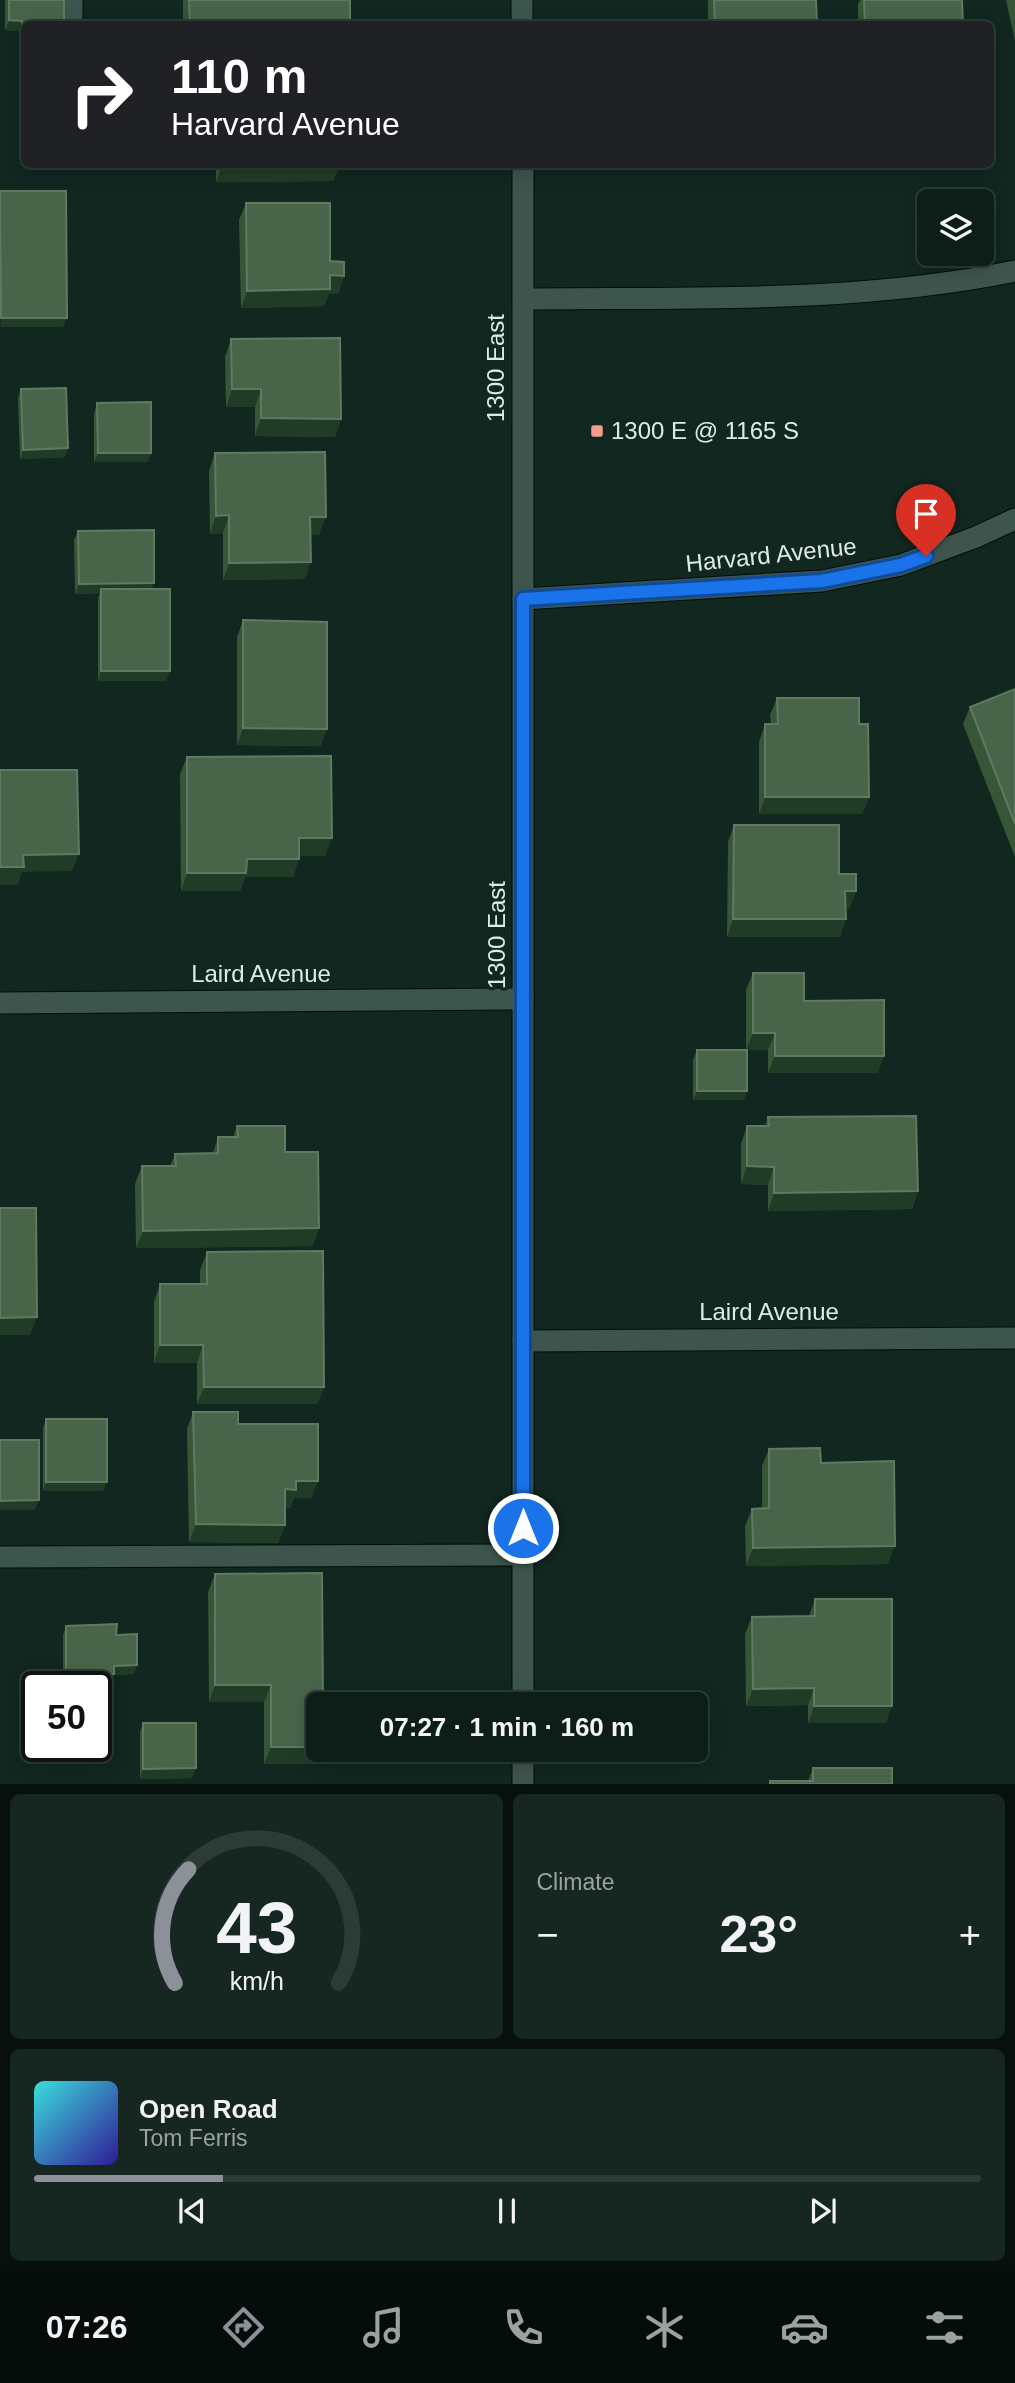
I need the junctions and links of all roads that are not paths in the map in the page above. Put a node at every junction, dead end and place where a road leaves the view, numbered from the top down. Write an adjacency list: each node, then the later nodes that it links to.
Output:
1 (72, 0): 3 (street)
2 (522, 0): 4 (street)
3 (72, 21)
4 (523, 21)
5 (523, 168): 7 (street, 1300 East)
6 (1015, 271): 7 (street)
7 (523, 299): 9 (street, 1300 East)
8 (1015, 519): 9 (street, Harvard Avenue)
9 (523, 599): 10 (street, 1300 East)
10 (523, 999): 11 (street, Laird Avenue); 13 (street, 1300 East)
11 (0, 1003)
12 (1015, 1338): 13 (street, Laird Avenue)
13 (523, 1341): 14 (street, 1300 East)
14 (523, 1555): 15 (street); 16 (street, 1300 East)
15 (0, 1557)
16 (523, 1692)
17 (523, 1762): 18 (street)
18 (523, 1784)

